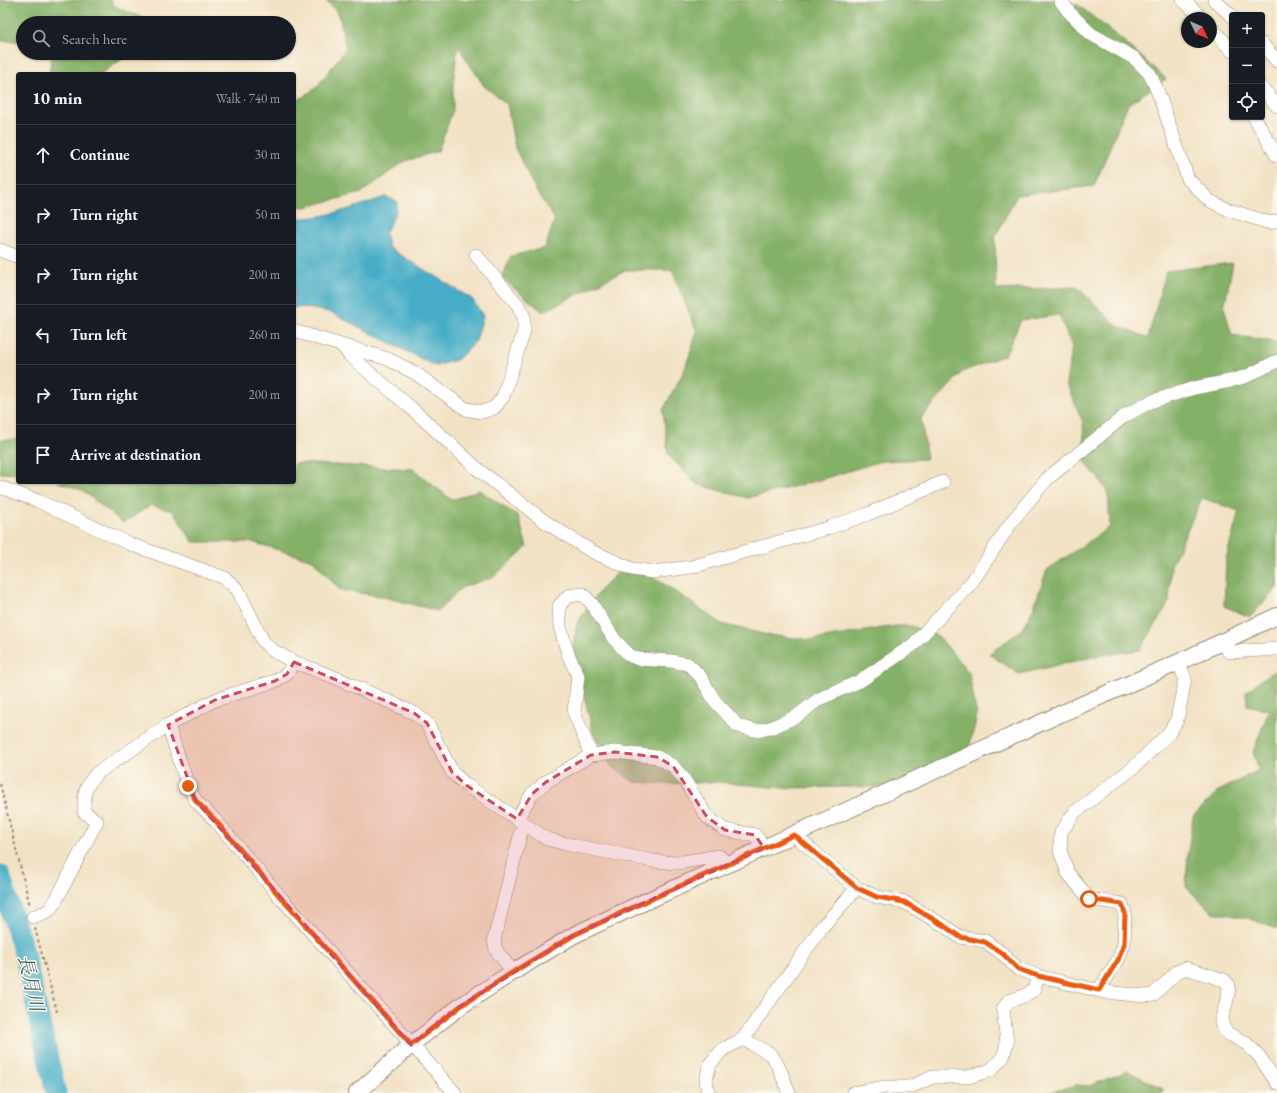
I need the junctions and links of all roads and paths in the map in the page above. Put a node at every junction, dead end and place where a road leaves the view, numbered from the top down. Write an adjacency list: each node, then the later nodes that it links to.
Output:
1 (1060, 0): 14 (street)
2 (1183, 0): 4 (street)
3 (1214, 0): 5 (street)
4 (1196, 12)
5 (1229, 13)
6 (1217, 34): 8 (street)
7 (1265, 47): 9 (street)
8 (1229, 50)
9 (1277, 61)
10 (1265, 92): 11 (street)
11 (1277, 106)
12 (1256, 120): 13 (street)
13 (1277, 156)
14 (1277, 222)
15 (0, 250): 17 (street)
16 (476, 255): 19 (street)
17 (16, 256)
18 (296, 332): 19 (street)
19 (343, 346): 21 (street)
20 (1277, 361): 29 (street)
21 (943, 482)
22 (0, 486): 26 (street)
23 (1277, 616): 24 (street)
24 (1222, 642): 25 (street); 27 (street)
25 (1277, 649)
26 (294, 662): 28 (street); 31 (street)
27 (1179, 662): 32 (street); 39 (street)
28 (168, 725): 36 (street); 42 (street)
29 (591, 755): 31 (street); 33 (street)
30 (0, 784): 36 (path)
31 (521, 822): 34 (street); 37 (street)
32 (794, 835): 33 (street); 35 (street)
33 (764, 848): 34 (street)
34 (729, 865): 37 (street)
35 (857, 888): 38 (street); 41 (street)
36 (33, 917): 40 (path)
37 (513, 972): 42 (street)
38 (1038, 976): 39 (street); 48 (street)
39 (1099, 990): 43 (street)
40 (57, 1012)
41 (743, 1038): 46 (street); 47 (street)
42 (411, 1045): 44 (street); 45 (street)
43 (1277, 1083)
44 (357, 1093)
45 (455, 1093)
46 (708, 1093)
47 (788, 1093)
48 (854, 1093)

